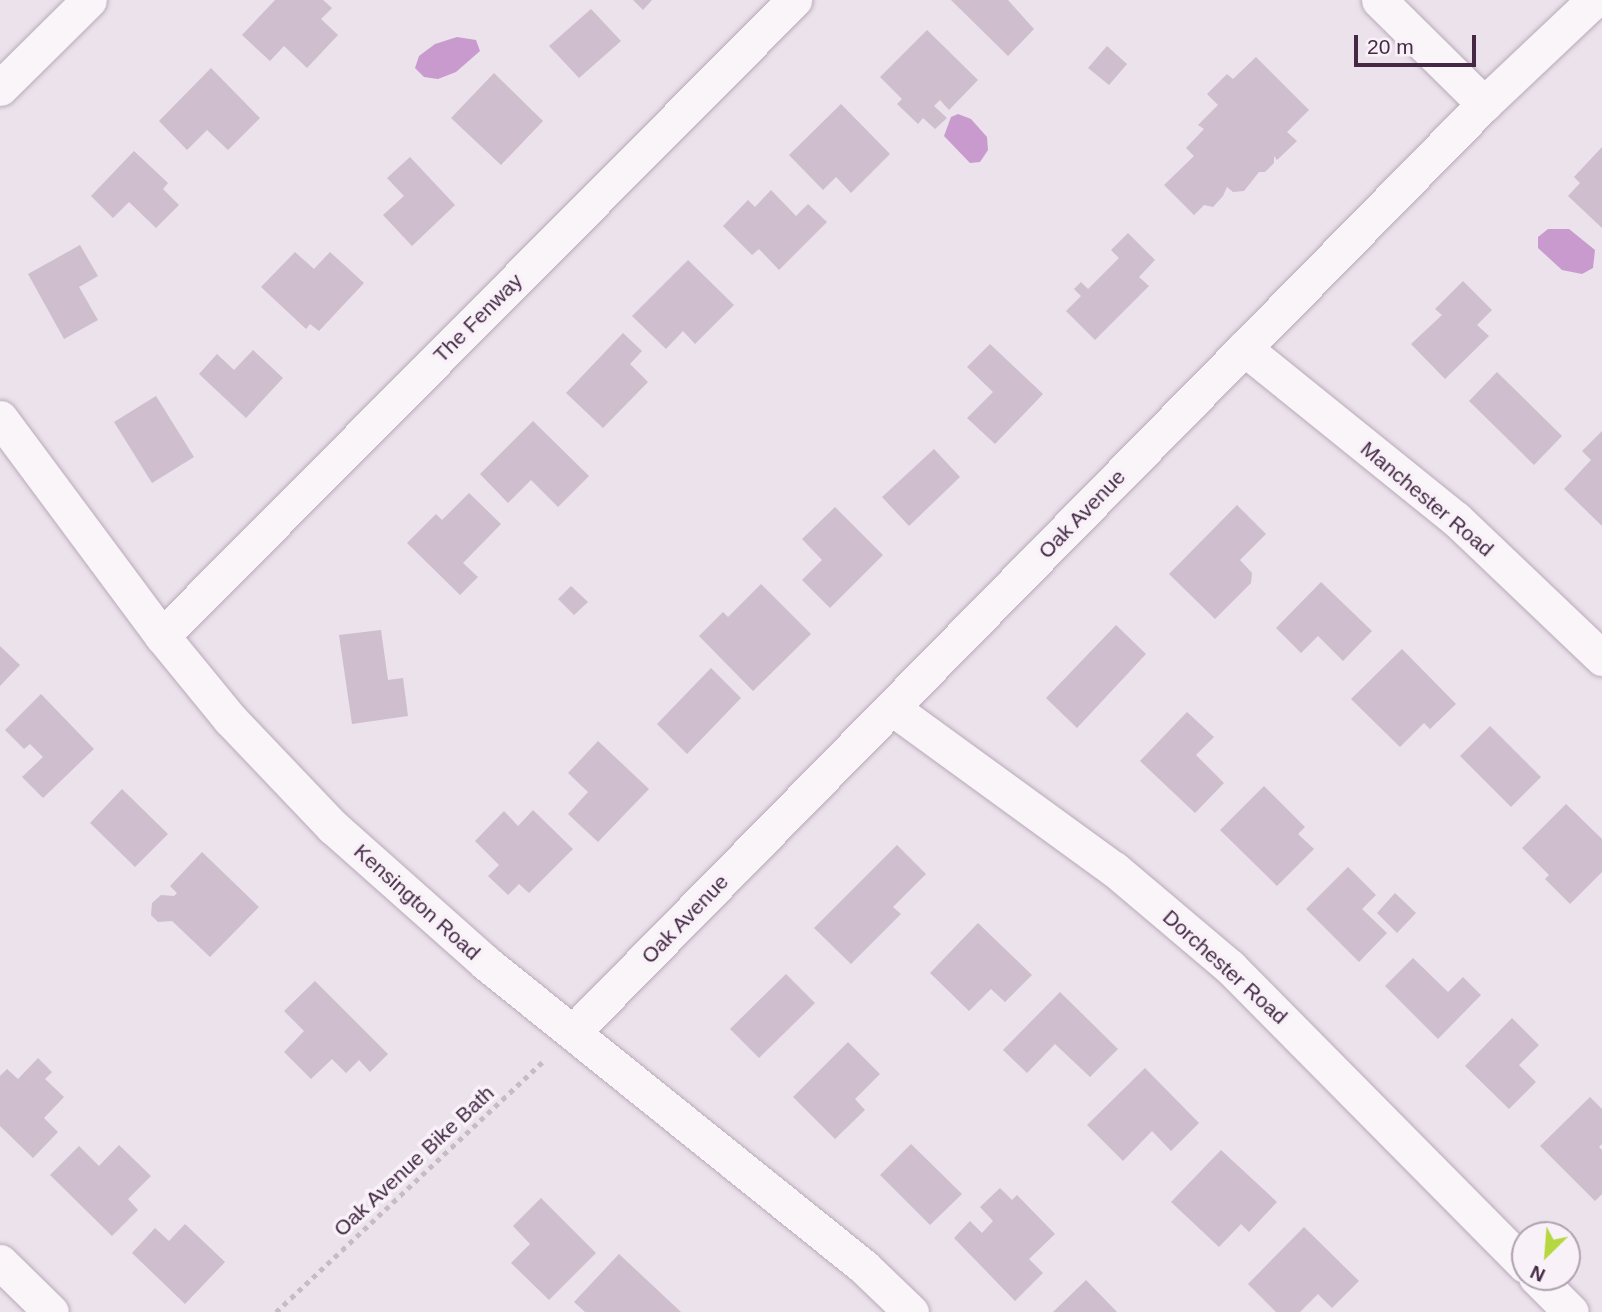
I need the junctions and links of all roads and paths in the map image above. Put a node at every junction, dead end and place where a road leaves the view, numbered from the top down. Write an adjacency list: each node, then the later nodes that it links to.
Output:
1 (89, 0): 5 (street)
2 (794, 0): 9 (street, The Fenway)
3 (1379, 0): 6 (street)
4 (1594, 0): 6 (street, Oak Avenue)
5 (0, 88)
6 (1484, 104): 7 (street, Oak Avenue)
7 (1244, 348): 10 (street, Manchester Road); 11 (street, Oak Avenue)
8 (0, 418): 9 (street, Kensington Road)
9 (162, 636): 12 (street, Kensington Road)
10 (1602, 658)
11 (891, 708): 12 (street, Oak Avenue); 13 (street, Dorchester Road)
12 (573, 1032): 17 (path, Oak Avenue Bike Bath); 18 (street, Kensington Road)
13 (1511, 1251)
14 (0, 1262): 16 (street)
15 (1550, 1291): 19 (street)
16 (51, 1312)
17 (276, 1312)
18 (911, 1312)
19 (1571, 1312)

